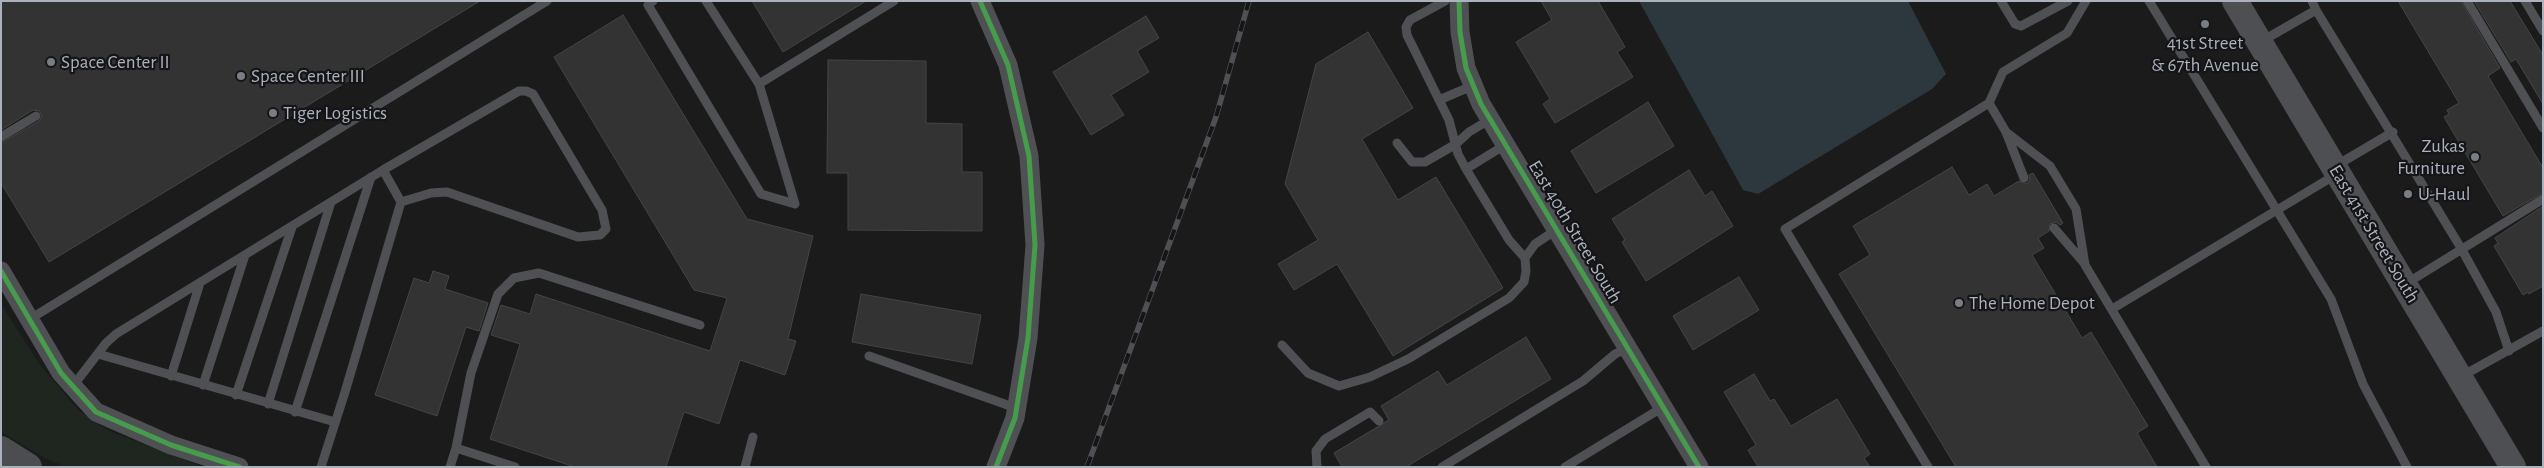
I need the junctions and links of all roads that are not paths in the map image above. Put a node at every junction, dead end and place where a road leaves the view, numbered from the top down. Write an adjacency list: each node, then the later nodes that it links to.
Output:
1 (547, 1): 52 (lane)
2 (653, 1): 19 (lane)
3 (706, 1): 19 (lane)
4 (894, 1): 19 (lane)
5 (980, 1): 67 (street)
6 (1445, 1): 21 (lane)
7 (1459, 1): 20 (street, East 40th Street South)
8 (2001, 1): 9 (lane)
9 (2068, 1)
10 (2086, 1): 22 (lane)
11 (2149, 1): 40 (lane)
12 (2235, 1): 18 (main road, East 41st Street South)
13 (2312, 1): 16 (lane)
14 (2467, 1): 25 (lane)
15 (2525, 1): 17 (lane)
16 (2316, 10): 18 (lane); 27 (lane)
17 (2543, 31)
18 (2259, 42): 34 (main road, East 41st Street South)
19 (759, 84)
20 (1472, 86): 21 (lane); 24 (street, East 40th Street South)
21 (1438, 100): 30 (lane)
22 (1988, 103): 26 (lane); 85 (lane)
23 (36, 116): 28 (lane)
24 (1490, 120): 30 (lane); 31 (street, East 40th Street South)
25 (2543, 128)
26 (2006, 132): 36 (lane); 47 (lane)
27 (2392, 132): 34 (lane); 44 (lane)
28 (1, 137)
29 (1397, 143): 30 (lane)
30 (1456, 144): 32 (lane)
31 (1505, 145): 32 (lane); 43 (street, East 40th Street South)
32 (1466, 169): 46 (lane)
33 (383, 170): 35 (lane); 39 (lane); 39 (lane)
34 (2335, 170): 40 (lane); 50 (main road, East 41st Street South)
35 (371, 177): 38 (lane); 68 (lane)
36 (2024, 178)
37 (2543, 199): 44 (lane)
38 (331, 202): 41 (lane); 65 (lane)
39 (402, 202): 70 (lane)
40 (2277, 210): 51 (lane); 87 (lane)
41 (292, 227): 45 (lane); 64 (lane)
42 (2054, 228): 47 (lane)
43 (1556, 230): 46 (lane); 56 (street, East 40th Street South)
44 (2461, 248): 50 (lane); 57 (lane)
45 (245, 255): 49 (lane); 62 (lane)
46 (1525, 258): 55 (lane)
47 (2086, 265): 51 (lane)
48 (1, 271): 52 (street)
49 (200, 283): 58 (lane); 60 (lane)
50 (2404, 285): 61 (main road, East 41st Street South)
51 (2112, 309): 86 (lane)
52 (30, 319): 63 (street)
53 (700, 325): 72 (lane)
54 (2543, 331): 57 (lane)
55 (1282, 345)
56 (1628, 348): 66 (street, East 40th Street South); 82 (lane)
57 (2509, 351): 61 (lane)
58 (98, 354): 60 (lane); 63 (lane)
59 (869, 356): 67 (lane)
60 (171, 376): 62 (lane)
61 (2460, 378): 88 (main road, East 41st Street South)
62 (203, 385): 64 (lane)
63 (73, 386): 75 (street)
64 (236, 395): 65 (lane)
65 (268, 404): 68 (lane)
66 (1663, 407): 83 (lane); 84 (street, East 40th Street South)
67 (1016, 408): 80 (street)
68 (295, 412): 70 (lane)
69 (1380, 420): 81 (lane)
70 (335, 422): 76 (lane)
71 (753, 437): 79 (lane)
72 (456, 448): 77 (lane); 78 (lane)
73 (1, 450): 74 (highway)
74 (28, 467)
75 (239, 467)
76 (320, 467)
77 (450, 467)
78 (515, 467)
79 (745, 467)
80 (996, 467)
81 (1317, 467)
82 (1442, 467)
83 (1565, 467)
84 (1699, 467)
85 (1928, 467)
86 (2206, 467)
87 (2407, 467)
88 (2513, 467)

